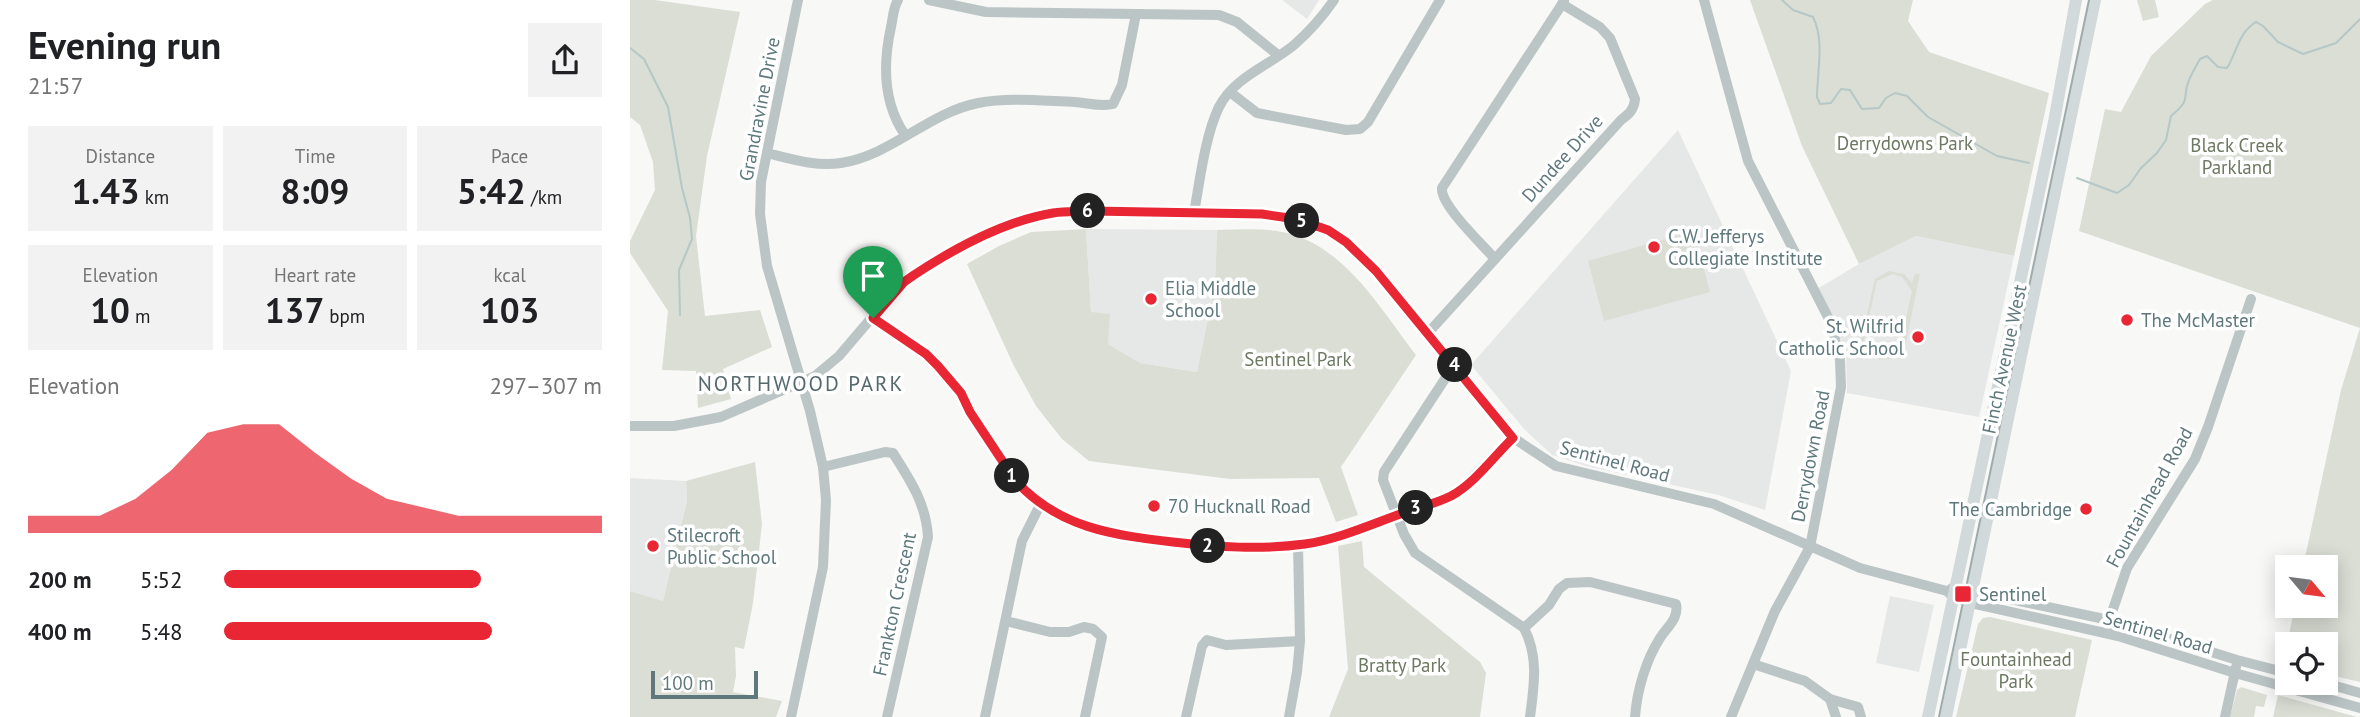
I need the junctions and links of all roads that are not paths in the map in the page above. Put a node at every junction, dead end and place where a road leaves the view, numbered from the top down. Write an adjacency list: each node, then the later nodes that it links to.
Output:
1 (798, 0): 14 (street, Grandravine Drive)
2 (898, 0): 13 (street)
3 (929, 0): 10 (street)
4 (1334, 0): 11 (street)
5 (1440, 0): 12 (street)
6 (1704, 0): 28 (street, Derrydown Road)
7 (2076, 0): 29 (main road, Finch Avenue West)
8 (2095, 0): 30 (main road, Finch Avenue West)
9 (1563, 2): 16 (street); 16 (street, Dundee Drive)
10 (1136, 14): 11 (street); 13 (street)
11 (1278, 55): 12 (street)
12 (1230, 92): 15 (street)
13 (905, 135): 14 (street)
14 (767, 153): 21 (street, Grandravine Drive)
15 (1194, 213): 18 (street, Sentinel Road); 19 (street, Sentinel Road)
16 (1495, 259): 19 (street, Dundee Drive)
17 (2251, 299): 31 (street, Fountainhead Road)
18 (873, 318): 21 (street, Sentinel Road); 25 (street)
19 (1428, 333): 20 (street, Sentinel Road)
20 (1454, 365): 23 (street, Sentinel Road); 26 (street)
21 (801, 383): 22 (street, Sentinel Road); 24 (street, Grandravine Drive)
22 (630, 426)
23 (1513, 438): 26 (street); 28 (street, Sentinel Road)
24 (822, 467): 44 (street, Grandravine Drive); 45 (street, Frankton Crescent)
25 (1041, 503): 27 (street); 32 (street)
26 (1396, 515): 27 (street); 33 (street)
27 (1298, 544): 35 (street)
28 (1810, 547): 29 (street, Sentinel Road); 37 (street, Derrydown Road)
29 (1951, 592): 30 (street, Sentinel Road); 55 (main road, Finch Avenue West)
30 (1972, 597): 31 (street, Sentinel Road); 34 (street, Sentinel Road); 56 (main road, Finch Avenue West)
31 (2109, 620): 34 (street, Fountainhead Road); 36 (street, Sentinel Road)
32 (1006, 621): 46 (street); 47 (street)
33 (1524, 628): 50 (street); 51 (street)
34 (2105, 634): 39 (street, Sentinel Road)
35 (1300, 641): 48 (street); 49 (street)
36 (2237, 660): 38 (street, Sentinel Road); 39 (street)
37 (1753, 664): 42 (street); 52 (street, Derrydown Road)
38 (2275, 670)
39 (2235, 673): 43 (street, Sentinel Road); 57 (street)
40 (2338, 687): 41 (street)
41 (2360, 693)
42 (1830, 699): 53 (street); 54 (street)
43 (2360, 708)
44 (791, 717)
45 (887, 717)
46 (985, 717)
47 (1084, 717)
48 (1186, 717)
49 (1289, 717)
50 (1530, 717)
51 (1635, 717)
52 (1731, 717)
53 (1836, 717)
54 (1861, 717)
55 (1928, 717)
56 (1946, 717)
57 (2225, 717)

